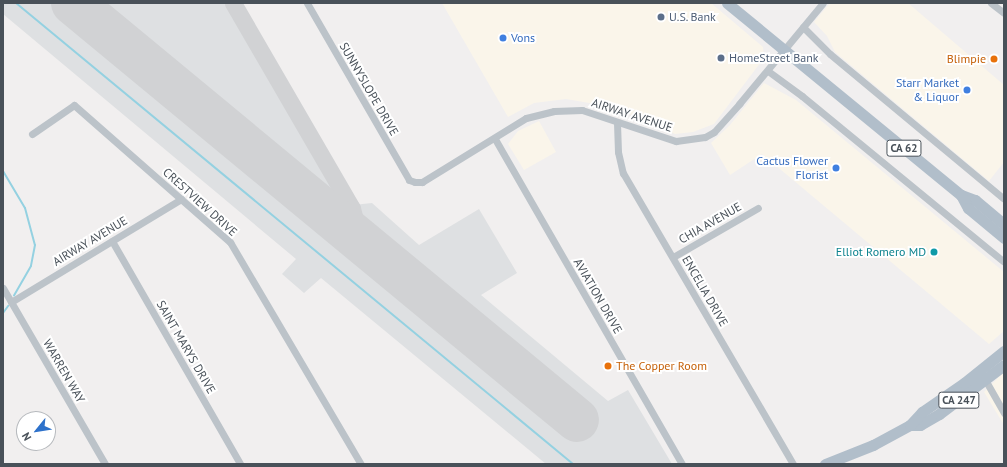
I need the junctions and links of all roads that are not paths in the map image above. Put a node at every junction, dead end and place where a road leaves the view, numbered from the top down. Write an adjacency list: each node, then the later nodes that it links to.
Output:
1 (307, 3): 12 (street, SUNNYSLOPE DRIVE)
2 (727, 3): 7 (main road, CA 62)
3 (822, 3): 6 (street, AIRWAY AVENUE)
4 (991, 3): 5 (street)
5 (1004, 14)
6 (803, 27): 7 (street, AIRWAY AVENUE); 15 (street)
7 (786, 50): 8 (street, AIRWAY AVENUE); 13 (main road, CA 62)
8 (768, 71): 9 (street, AIRWAY AVENUE); 21 (street)
9 (617, 123): 11 (street, AIRWAY AVENUE); 20 (street, ENCELIA DRIVE)
10 (32, 134): 14 (street, CRESTVIEW DRIVE)
11 (495, 139): 12 (street, AIRWAY AVENUE); 31 (street, AVIATION DRIVE)
12 (415, 182)
13 (961, 195): 17 (main road, CA 62); 18 (main road, CA 62)
14 (181, 199): 19 (street, AIRWAY AVENUE); 30 (street, CRESTVIEW DRIVE)
15 (1004, 199)
16 (758, 208): 20 (street, CHIA AVENUE)
17 (1004, 224)
18 (1004, 238)
19 (112, 241): 23 (street, AIRWAY AVENUE); 29 (street, SAINT MARYS DRIVE)
20 (673, 257): 32 (street, ENCELIA DRIVE)
21 (1004, 262)
22 (3, 288): 23 (street, WARREN WAY)
23 (11, 302): 28 (street, WARREN WAY)
24 (1004, 351): 26 (main road, CA 247)
25 (1004, 365): 26 (main road, CA 247)
26 (983, 376): 27 (street); 33 (main road, CA 247)
27 (1004, 413)
28 (105, 464)
29 (240, 464)
30 (361, 464)
31 (682, 464)
32 (793, 464)
33 (825, 464)

